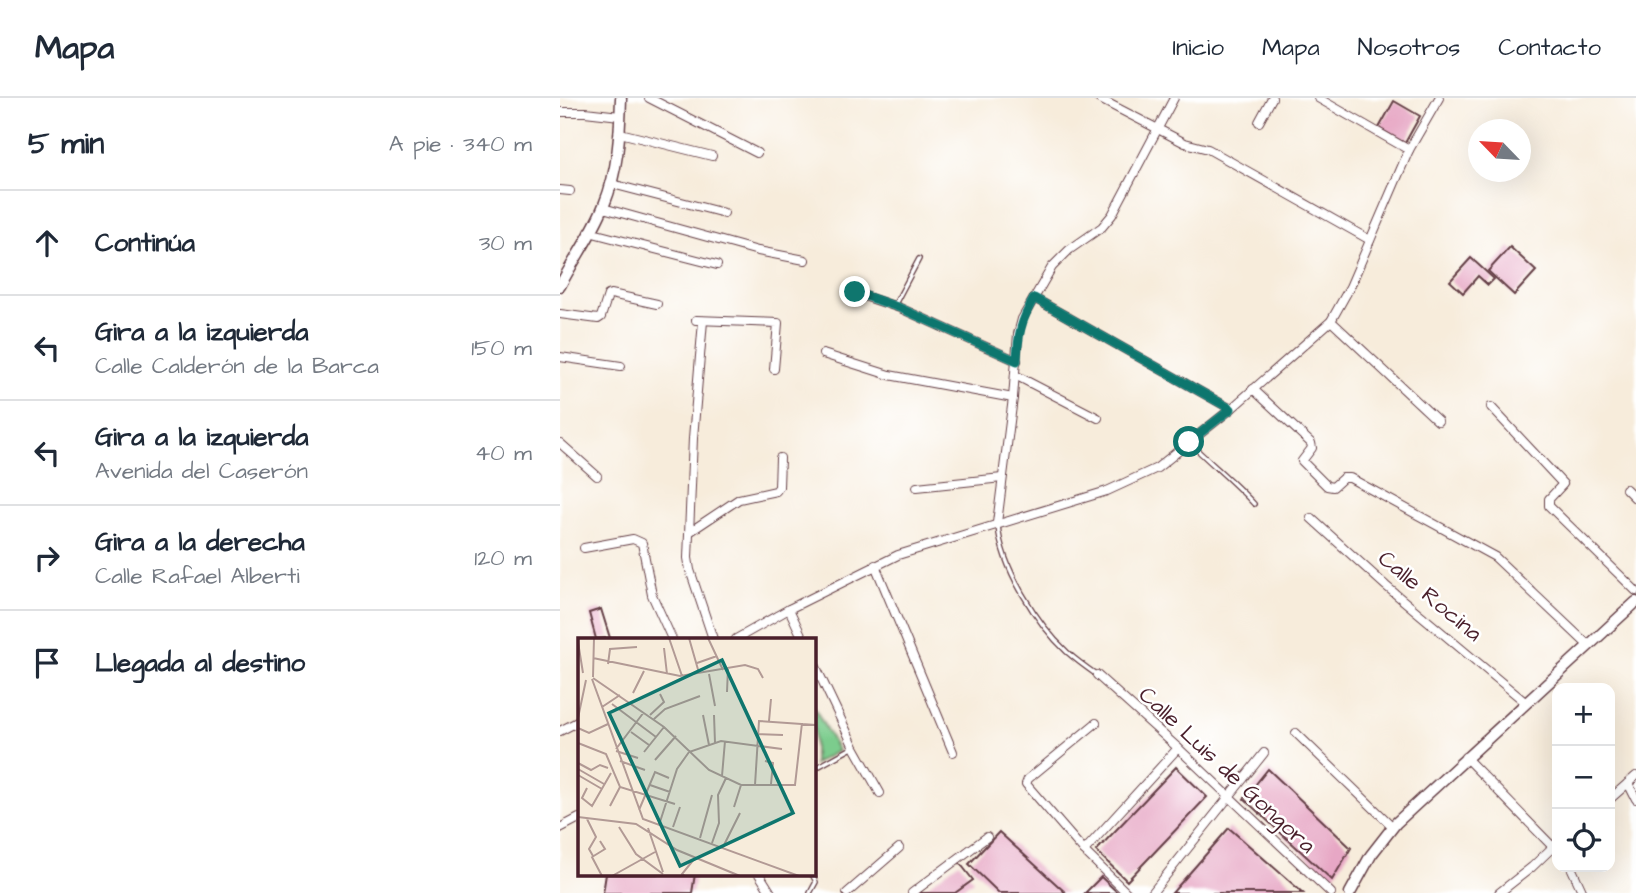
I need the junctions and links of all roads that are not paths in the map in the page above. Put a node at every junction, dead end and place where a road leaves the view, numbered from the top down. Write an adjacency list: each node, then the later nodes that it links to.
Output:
1 (621, 98): 9 (street)
2 (649, 98): 14 (street)
3 (1098, 98): 11 (street)
4 (1174, 98): 11 (street)
5 (1272, 98): 10 (street)
6 (1318, 98): 13 (street)
7 (1439, 98): 13 (street)
8 (560, 112): 9 (street)
9 (620, 116): 12 (street)
10 (1259, 122)
11 (1156, 129): 22 (street); 29 (street)
12 (620, 133): 15 (street); 16 (street)
13 (1409, 149): 22 (street)
14 (757, 153)
15 (712, 156)
16 (612, 184): 19 (street); 20 (street)
17 (560, 190): 18 (street)
18 (570, 191)
19 (603, 208): 21 (street); 24 (street)
20 (724, 212)
21 (589, 232): 25 (street); 26 (street)
22 (1370, 240): 33 (street)
23 (919, 259): 31 (lane)
24 (805, 260)
25 (565, 265): 27 (street)
26 (717, 265)
27 (560, 286)
28 (855, 292): 31 (street)
29 (1034, 298): 36 (street); 43 (street)
30 (657, 304): 32 (street)
31 (894, 306): 36 (street)
32 (560, 314)
33 (1331, 321): 40 (street); 45 (street)
34 (823, 354): 41 (street)
35 (560, 357): 37 (street)
36 (1017, 361): 39 (street)
37 (621, 366)
38 (774, 369): 57 (street)
39 (1015, 375): 41 (street); 44 (street)
40 (1253, 389): 43 (street); 67 (street)
41 (1013, 398): 50 (street)
42 (1491, 407): 60 (street)
43 (1231, 409): 46 (street)
44 (1098, 418)
45 (1438, 421)
46 (1189, 442): 54 (lane); 56 (street)
47 (560, 443): 49 (street)
48 (780, 458): 57 (street)
49 (597, 476)
50 (1002, 478): 51 (street); 56 (street)
51 (917, 487)
52 (1626, 489): 53 (street)
53 (1636, 499)
54 (1254, 503)
55 (1311, 518): 72 (street, Calle Rocina)
56 (997, 523): 59 (street); 69 (lane)
57 (691, 531): 64 (street)
58 (584, 548): 63 (street)
59 (875, 565): 62 (street); 79 (street)
60 (1636, 591)
61 (1636, 602): 67 (street)
62 (789, 609): 65 (street); 66 (street)
63 (671, 638)
64 (713, 638)
65 (738, 638)
66 (803, 638)
67 (1588, 646): 72 (street)
68 (816, 668): 70 (street)
69 (1097, 675): 78 (street, Calle Luis de Gongora)
70 (824, 687): 71 (street); 77 (street)
71 (816, 691)
72 (1525, 702): 81 (street)
73 (578, 722): 75 (street)
74 (1096, 723): 96 (street)
75 (560, 731)
76 (1296, 733): 90 (street)
77 (854, 747): 82 (lane); 85 (street)
78 (1178, 748): 87 (street, Calle Luis de Gongora); 96 (street)
79 (953, 752)
80 (1264, 753): 87 (street)
81 (1465, 757): 90 (street); 93 (street)
82 (816, 768)
83 (1636, 776): 84 (street)
84 (1629, 783): 86 (street); 88 (street)
85 (880, 793)
86 (1615, 795)
87 (1229, 797): 105 (street); 106 (street, Calle Luis de Gongora)
88 (1636, 799)
89 (578, 819): 91 (street)
90 (1393, 827): 107 (street)
91 (560, 828)
92 (987, 837): 103 (street)
93 (1552, 842)
94 (899, 848): 102 (street)
95 (1552, 848): 108 (street)
96 (1084, 851): 104 (street)
97 (1573, 872): 109 (street)
98 (761, 876): 100 (street)
99 (813, 876): 101 (lane)
100 (771, 893)
101 (810, 893)
102 (848, 893)
103 (912, 893)
104 (1127, 893)
105 (1152, 893)
106 (1331, 893)
107 (1350, 893)
108 (1499, 893)
109 (1583, 893)

